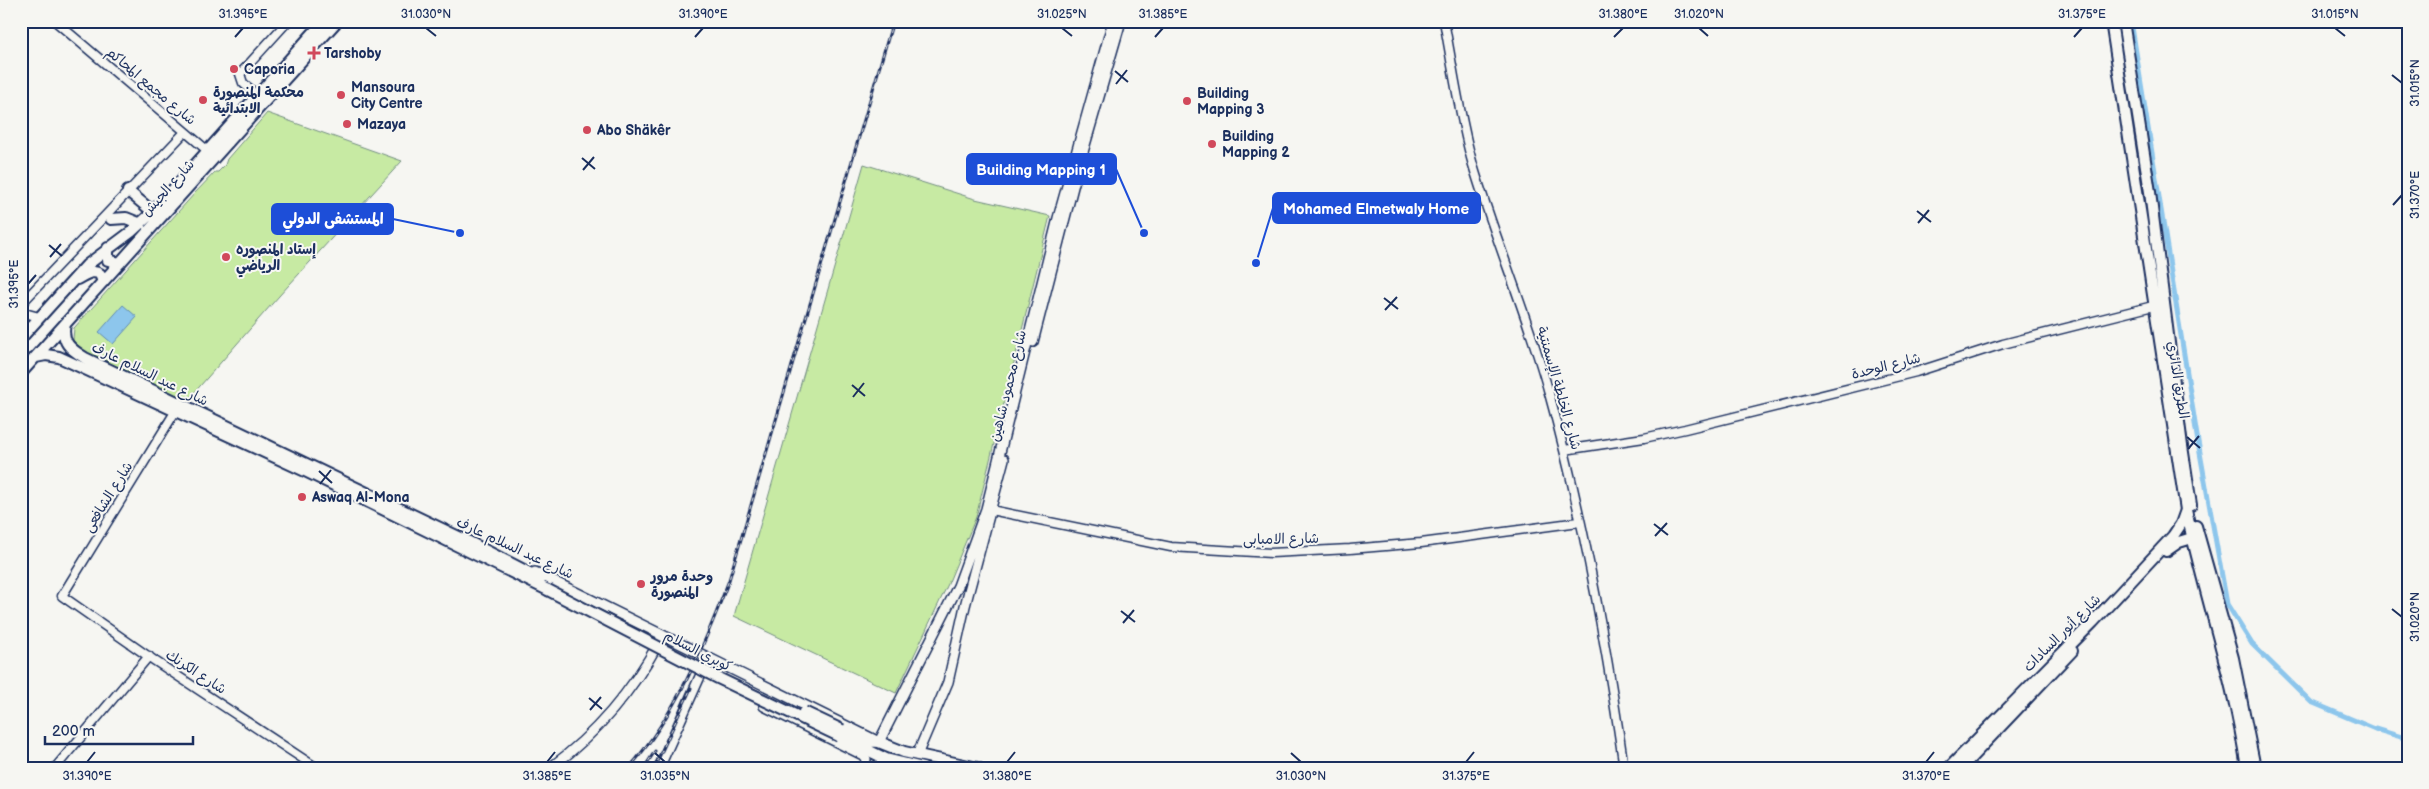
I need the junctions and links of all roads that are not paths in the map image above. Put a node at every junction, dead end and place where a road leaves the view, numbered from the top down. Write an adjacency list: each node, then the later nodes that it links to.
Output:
1 (55, 21): 11 (street, شارع مجمع المحاكم)
2 (288, 21): 10 (street)
3 (324, 21): 10 (main road, شارع الجيش)
4 (337, 21): 23 (main road, شارع الجيش)
5 (1113, 21): 22 (main road, شارع محمود شاهين)
6 (1121, 21): 22 (main road, شارع محمود شاهين)
7 (1444, 21): 37 (street, شارع الخلطة الإسمنتية)
8 (2111, 21): 13 (main road, الطريق الدائري)
9 (2123, 21): 12 (main road, الطريق الدائري)
10 (258, 96): 14 (main road, شارع الجيش)
11 (185, 132): 14 (street, شارع مجمع المحاكم); 15 (street)
12 (2142, 147): 13 (main road); 16 (main road, الطريق الدائري)
13 (2129, 148): 17 (main road, الطريق الدائري)
14 (208, 151): 18 (main road, شارع الجيش)
15 (128, 191): 18 (main road); 26 (street)
16 (2150, 192): 17 (main road); 74 (main road, الطريق الدائري)
17 (2136, 194): 27 (main road, الطريق الدائري)
18 (153, 212): 20 (main road, شارع الجيش)
19 (111, 219): 20 (main road)
20 (141, 224): 21 (main road, شارع الجيش)
21 (108, 248): 23 (main road); 25 (main road, شارع الجيش)
22 (1052, 257): 38 (main road, شارع محمود شاهين)
23 (120, 263): 24 (main road, شارع الجيش)
24 (102, 282): 25 (main road); 30 (main road, شارع الجيش)
25 (68, 284): 29 (main road, شارع الجيش)
26 (21, 304)
27 (2153, 306): 37 (street, شارع الوحدة); 39 (main road, الطريق الدائري)
28 (21, 312): 29 (street)
29 (39, 317): 31 (main road, شارع الجيش)
30 (65, 324): 32 (main road, شارع عبد السلام عارف); 33 (main road, شارع الجيش)
31 (21, 338)
32 (72, 350): 34 (main road); 43 (main road, شارع عبد السلام عارف)
33 (36, 357): 34 (main road, شارع عبد السلام عارف); 35 (main road, شارع الجيش)
34 (59, 358): 36 (main road, شارع عبد السلام عارف)
35 (21, 373)
36 (175, 412): 44 (main road, شارع عبد السلام عارف); 46 (street, شارع الشافعى)
37 (1564, 450): 40 (street, شارع الخلطة الإسمنتية)
38 (989, 510): 40 (street, شارع الامبابى); 47 (main road, شارع محمود شاهين); 48 (main road, شارع محمود شاهين)
39 (2186, 510): 41 (main road, الطريق الدائري); 42 (main road, شارع أنور السادات)
40 (1579, 522): 70 (street, شارع الخلطة الإسمنتية)
41 (2192, 538): 42 (main road, شارع أنور السادات); 73 (main road, الطريق الدائري)
42 (2172, 542): 71 (main road, شارع أنور السادات); 72 (main road, شارع أنور السادات)
43 (520, 567): 45 (main road, كوبري السلام)
44 (508, 570): 45 (main road, كوبري السلام)
45 (553, 588): 49 (main road, شارع عبد السلام عارف); 50 (main road, شارع عبد السلام عارف); 57 (main road, كوبري السلام, bridge)
46 (62, 596): 51 (street, شارع الكرنك)
47 (951, 601): 48 (main road); 58 (main road, شارع محمود شاهين)
48 (965, 606): 60 (main road, شارع محمود شاهين)
49 (662, 636): 50 (main road); 52 (main road, شارع عبد السلام عارف)
50 (656, 648): 53 (main road, شارع عبد السلام عارف); 64 (main road)
51 (148, 656): 62 (street); 63 (street, شارع الكرنك)
52 (721, 665): 54 (main road); 55 (main road, شارع عبد السلام عارف)
53 (702, 672): 54 (main road, شارع عبد السلام عارف); 65 (main road)
54 (715, 679): 56 (main road, شارع عبد السلام عارف)
55 (771, 690): 56 (main road); 58 (main road, شارع عبد السلام عارف)
56 (765, 706): 66 (main road, شارع عبد السلام عارف)
57 (841, 733): 58 (main road, كوبري السلام); 59 (main road, كوبري السلام)
58 (879, 742): 60 (main road, شارع عبد السلام عارف)
59 (876, 754): 61 (main road); 66 (main road)
60 (917, 755): 69 (main road, شارع عبد السلام عارف)
61 (886, 759): 67 (main road); 68 (main road)
62 (56, 768)
63 (317, 768)
64 (550, 768)
65 (659, 768)
66 (867, 768)
67 (874, 768)
68 (923, 768)
69 (978, 768)
70 (1624, 768)
71 (1949, 768)
72 (1961, 768)
73 (2247, 768)
74 (2254, 768)

